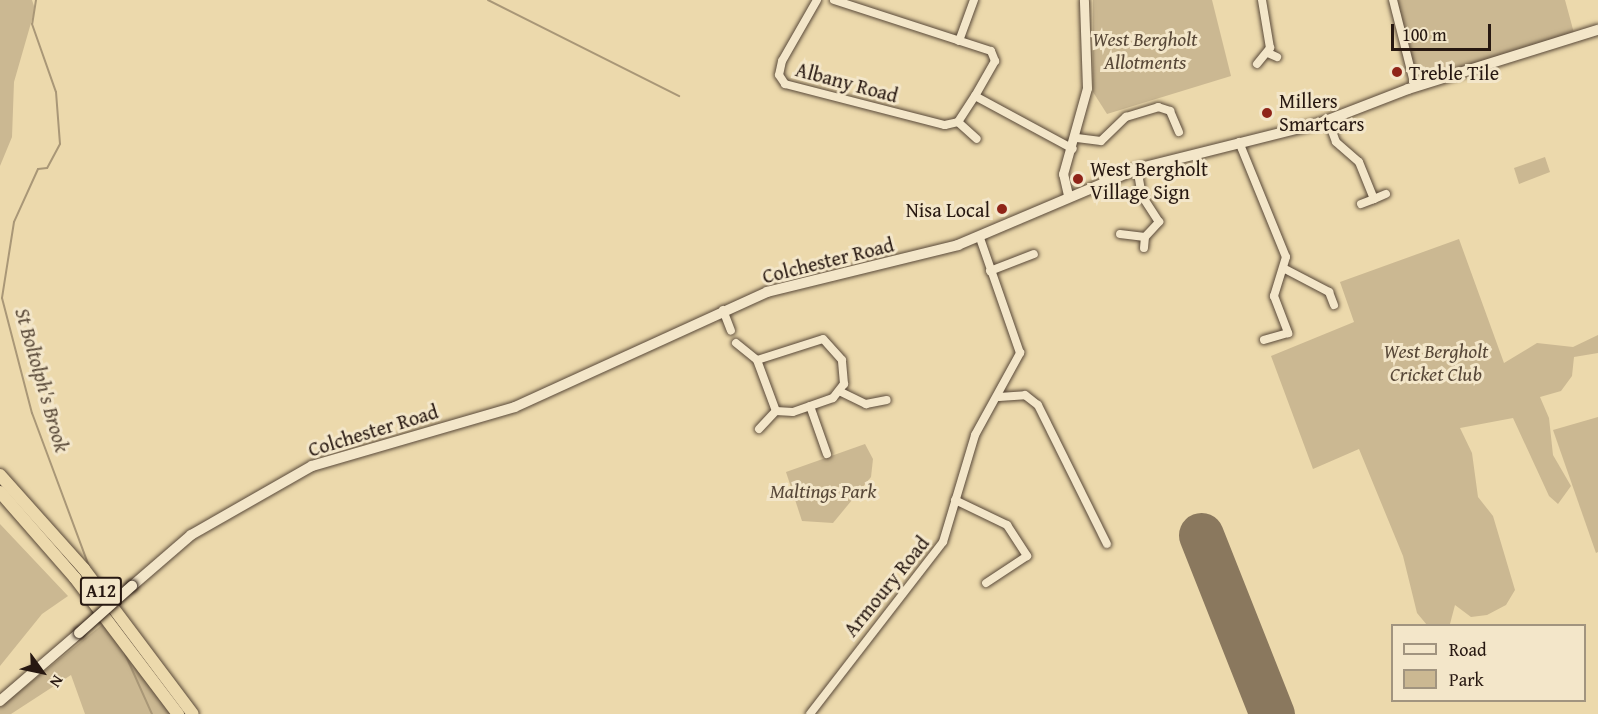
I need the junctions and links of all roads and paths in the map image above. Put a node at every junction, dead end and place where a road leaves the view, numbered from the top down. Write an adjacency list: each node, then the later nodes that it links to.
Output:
1 (817, 0): 15 (street, Albany Road)
2 (834, 0): 8 (street)
3 (974, 0): 8 (street)
4 (1084, 0): 17 (street)
5 (1262, 0): 9 (street)
6 (1393, 0): 12 (street)
7 (1598, 30): 12 (main road, Colchester Road)
8 (959, 40): 13 (street)
9 (1268, 54): 10 (street); 11 (street)
10 (1277, 57)
11 (1257, 64)
12 (1415, 86): 14 (main road, Colchester Road)
13 (975, 96): 15 (street); 20 (street)
14 (1328, 120): 19 (main road, Colchester Road); 24 (street)
15 (957, 122): 18 (street)
16 (1179, 132): 17 (street)
17 (1077, 138): 20 (street)
18 (977, 139)
19 (1239, 141): 21 (main road, Colchester Road); 31 (street)
20 (1073, 149): 23 (street)
21 (1137, 169): 23 (main road, Colchester Road); 27 (street)
22 (1386, 194): 24 (street)
23 (1068, 195): 28 (main road, Colchester Road)
24 (1374, 199): 25 (street)
25 (1361, 204)
26 (1120, 234): 27 (street)
27 (1145, 237): 29 (street)
28 (980, 238): 32 (street, Armoury Road); 34 (main road, Colchester Road)
29 (1144, 248)
30 (1034, 254): 32 (street)
31 (1285, 269): 33 (street); 36 (street)
32 (990, 271): 40 (street, Armoury Road)
33 (1334, 305)
34 (723, 310): 35 (street); 51 (main road, Colchester Road, bridge)
35 (732, 331)
36 (1264, 340)
37 (736, 343): 38 (street)
38 (757, 360): 39 (street); 43 (street)
39 (842, 392): 41 (street); 42 (street)
40 (999, 397): 48 (street, Armoury Road); 49 (street)
41 (887, 400)
42 (810, 406): 43 (street); 45 (street)
43 (776, 411): 44 (street)
44 (759, 429)
45 (827, 454)
46 (0, 475): 53 (highway, A12)
47 (0, 492): 52 (highway, A12)
48 (955, 500): 50 (street); 54 (street, Armoury Road)
49 (1107, 544)
50 (986, 584)
51 (0, 700)
52 (178, 714)
53 (194, 714)
54 (810, 714)

